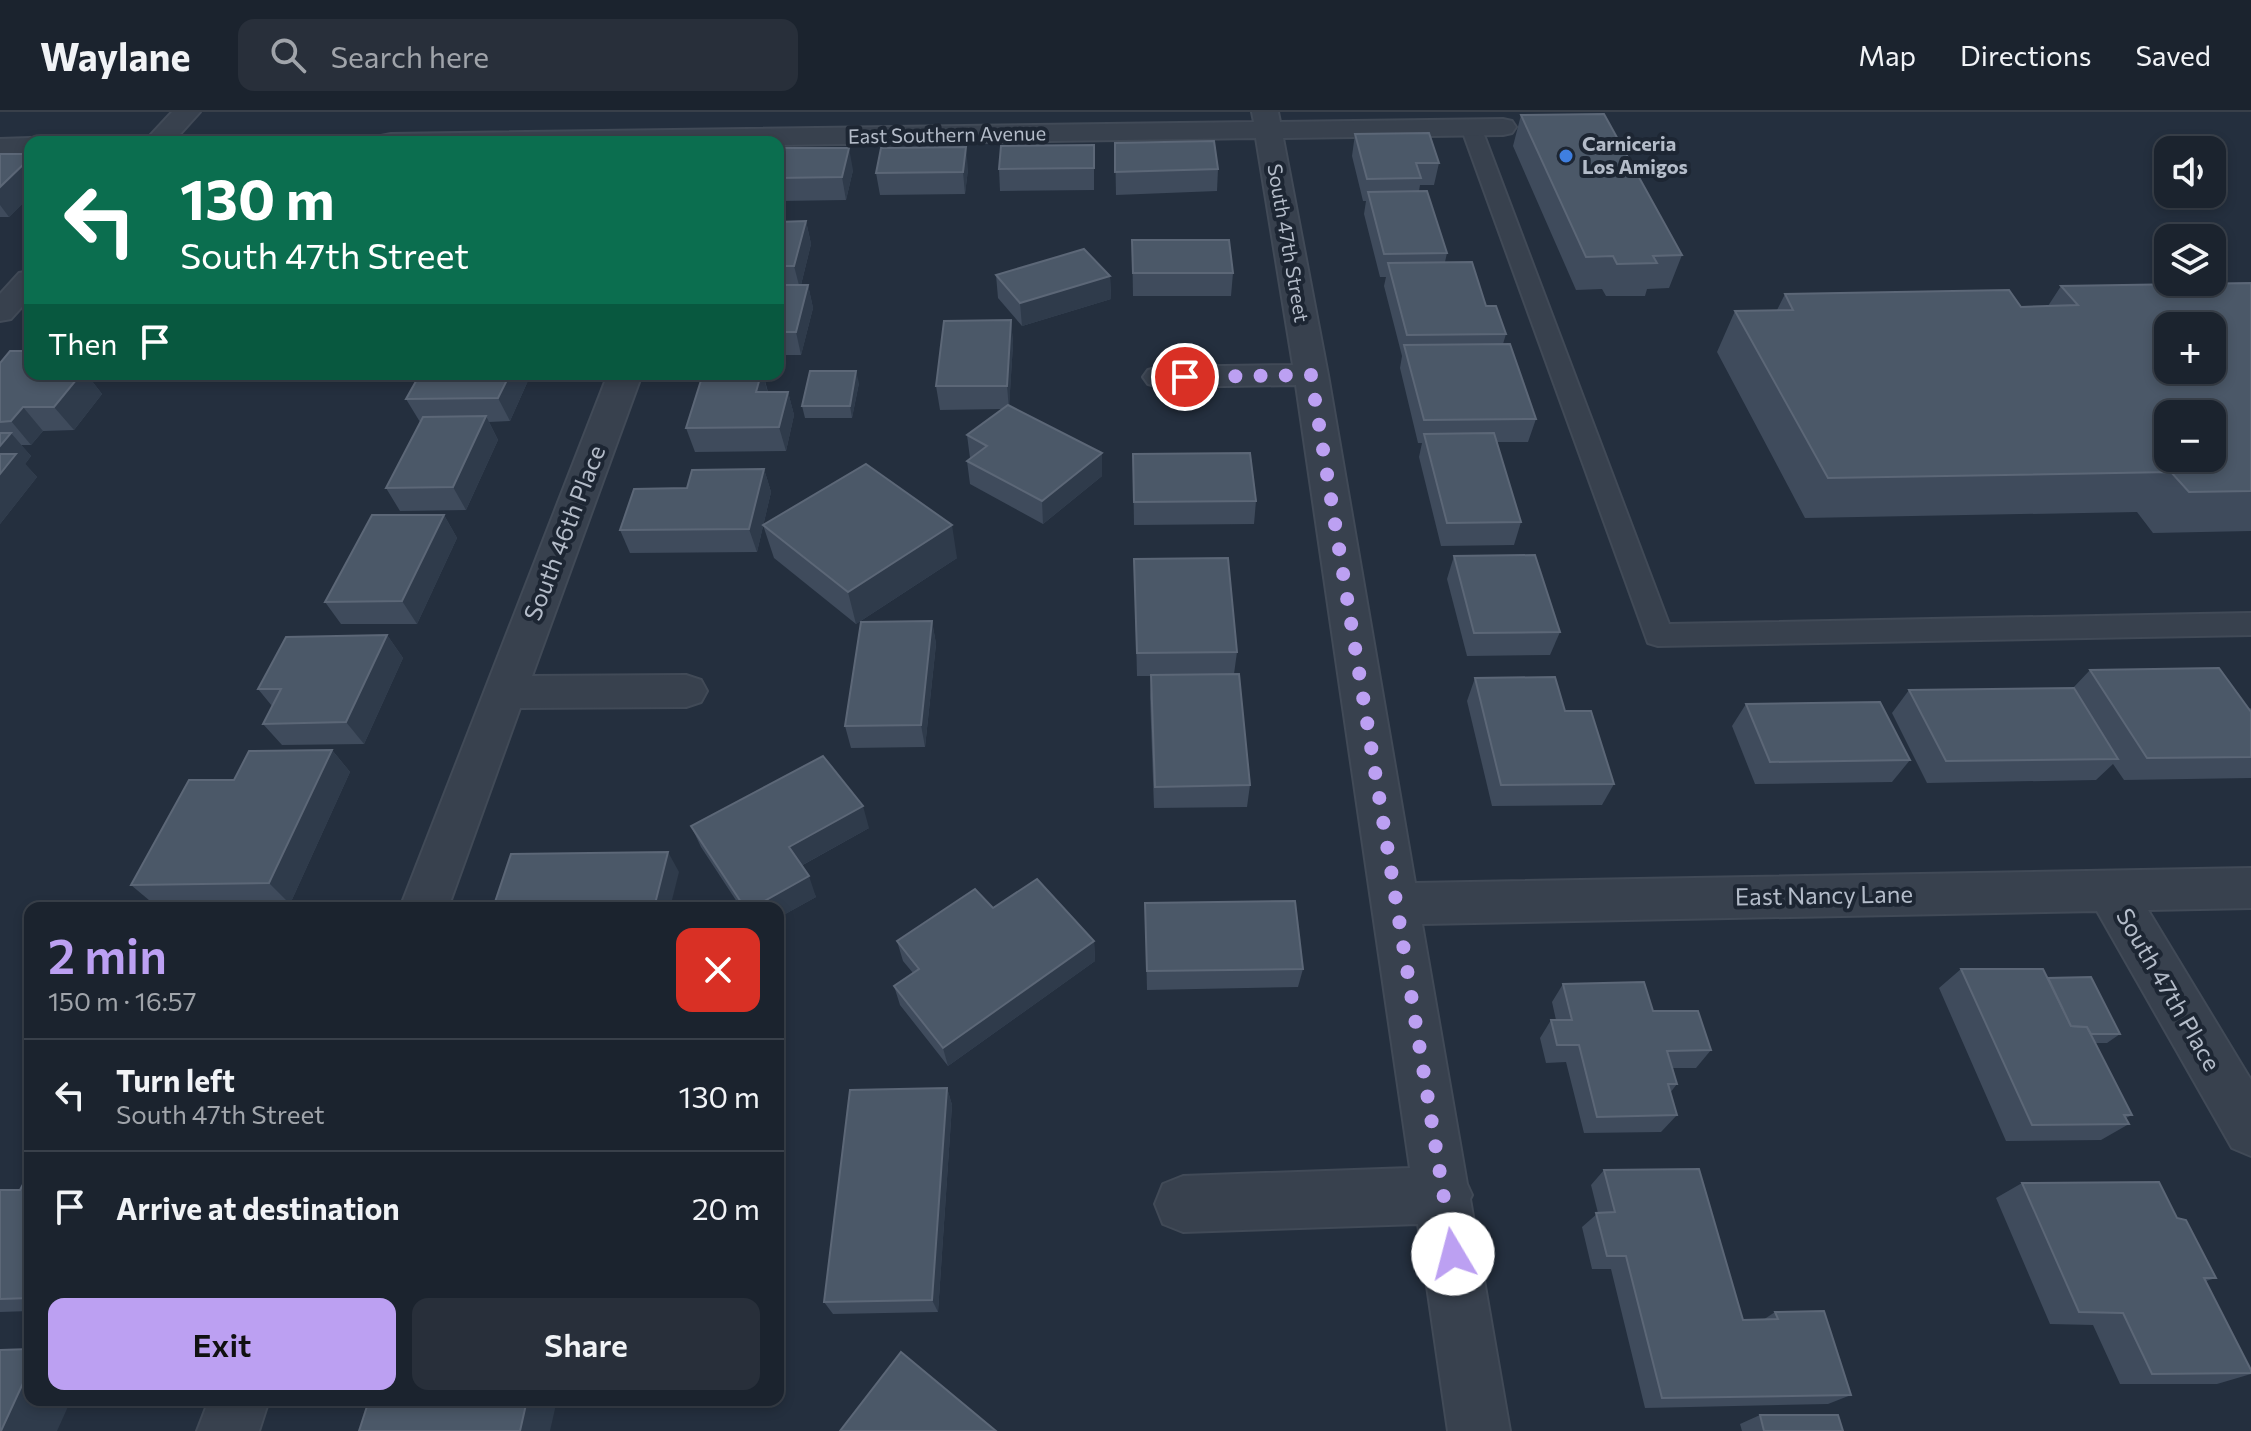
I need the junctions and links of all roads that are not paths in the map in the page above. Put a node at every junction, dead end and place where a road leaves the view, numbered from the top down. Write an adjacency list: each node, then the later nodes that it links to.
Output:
1 (187, 112): 5 (street)
2 (1266, 121): 3 (street, East Southern Avenue); 6 (street, East Southern Avenue); 11 (street, South 47th Street)
3 (1471, 127): 4 (street, East Southern Avenue); 14 (lane)
4 (1503, 127)
5 (164, 136)
6 (784, 138)
7 (24, 146): 8 (street)
8 (0, 147)
9 (24, 286): 10 (street)
10 (0, 312)
11 (1311, 375): 12 (street); 20 (street, South 47th Street)
12 (1160, 377)
13 (623, 380): 16 (street, South 46th Place)
14 (2251, 624)
15 (686, 691): 16 (street)
16 (505, 692): 19 (street, South 46th Place)
17 (2251, 888): 18 (street, East Nancy Lane)
18 (2110, 890): 20 (street, East Nancy Lane); 21 (street, South 47th Place)
19 (426, 902)
20 (1396, 904): 22 (street, South 47th Street)
21 (2251, 1130)
22 (1444, 1195): 23 (street); 26 (street, South 47th Street)
23 (1183, 1204)
24 (237, 1406): 25 (street)
25 (228, 1431)
26 (1479, 1431)

